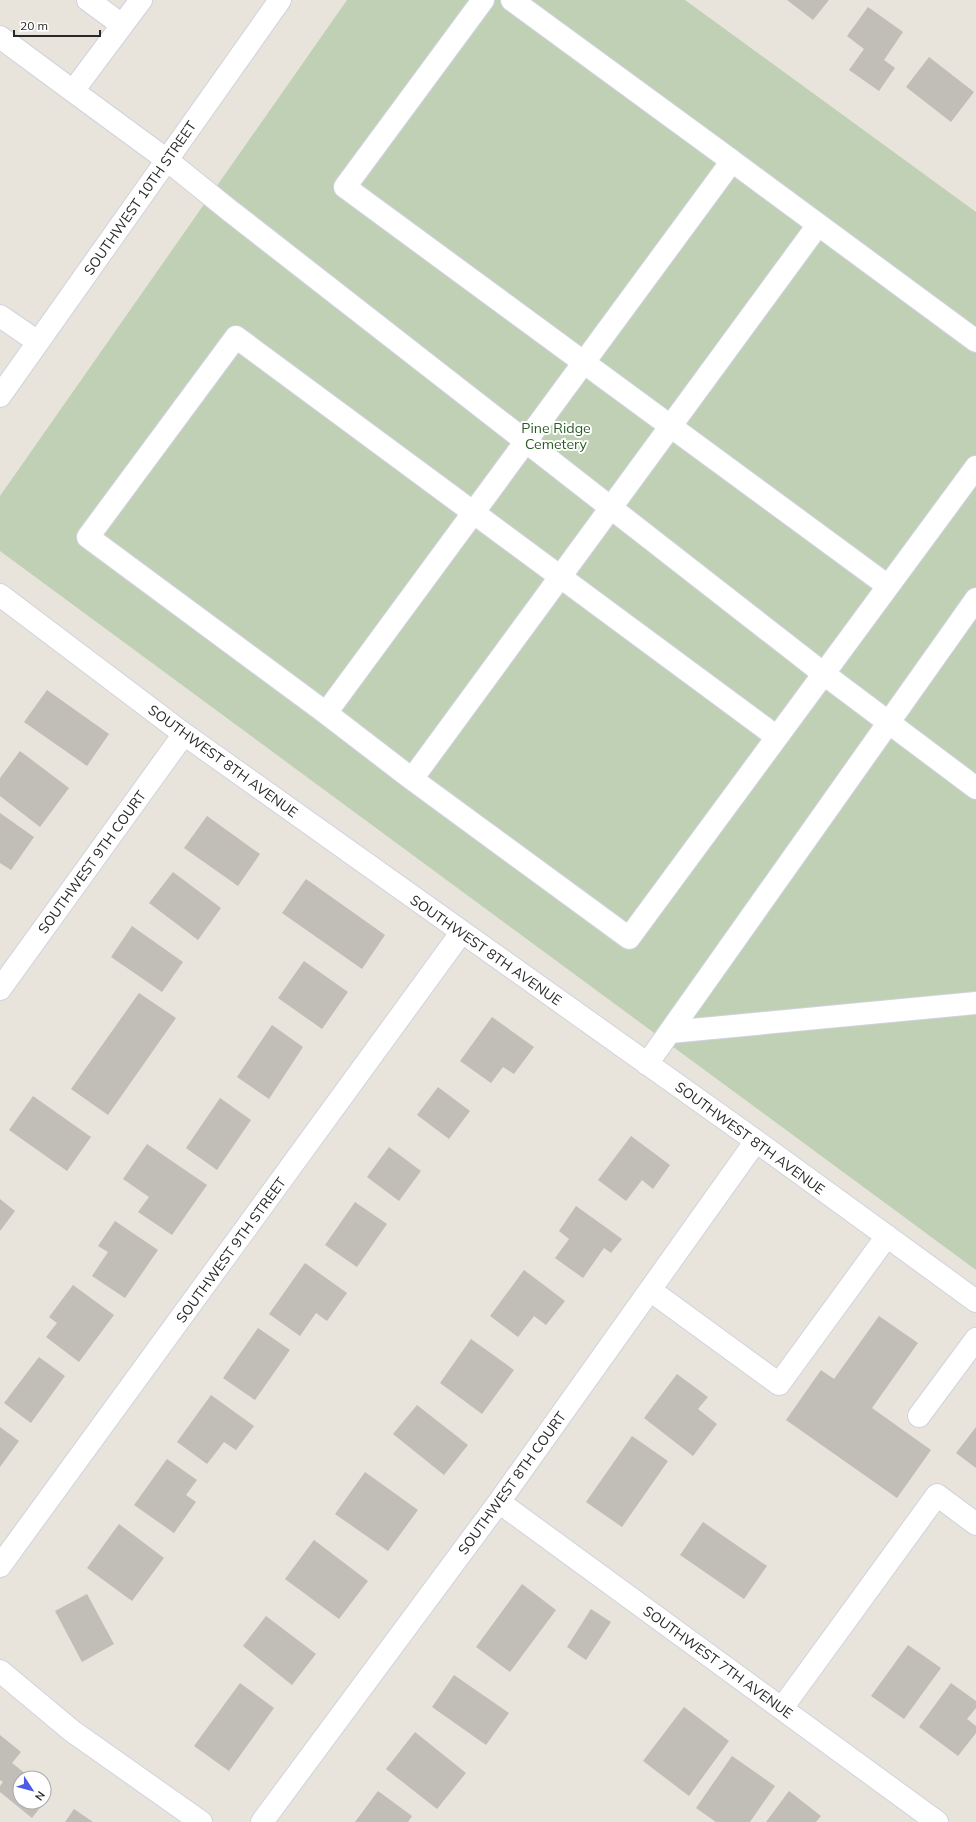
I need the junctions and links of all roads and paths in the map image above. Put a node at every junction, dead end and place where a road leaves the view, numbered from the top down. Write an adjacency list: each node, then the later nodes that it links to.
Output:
1 (88, 0): 6 (street)
2 (141, 0): 6 (street)
3 (280, 0): 9 (street, SOUTHWEST 10TH STREET)
4 (483, 0): 15 (street)
5 (512, 0): 10 (street)
6 (122, 25): 8 (street)
7 (0, 37): 8 (street)
8 (73, 91): 9 (street)
9 (167, 160): 14 (street, SOUTHWEST 10TH STREET); 18 (street)
10 (732, 161): 11 (street); 15 (street)
11 (818, 226): 13 (street); 17 (street)
12 (0, 316): 14 (street)
13 (976, 341)
14 (38, 342): 16 (street, SOUTHWEST 10TH STREET)
15 (584, 362): 17 (street); 18 (street)
16 (0, 396)
17 (671, 426): 20 (street); 23 (street)
18 (526, 442): 20 (street); 21 (street)
19 (976, 467): 23 (street)
20 (611, 508): 22 (street); 26 (street)
21 (473, 513): 22 (street); 27 (street); 27 (street)
22 (560, 577): 30 (street); 31 (street)
23 (888, 586): 26 (street)
24 (0, 595): 29 (street, SOUTHWEST 8TH AVENUE)
25 (976, 599): 28 (street)
26 (824, 674): 28 (street); 30 (street)
27 (326, 713): 31 (street)
28 (888, 722): 32 (street); 36 (street)
29 (184, 734): 33 (street, SOUTHWEST 8TH AVENUE); 34 (street, SOUTHWEST 9TH COURT)
30 (777, 737): 31 (street)
31 (412, 778)
32 (976, 788)
33 (462, 933): 37 (street, SOUTHWEST 8TH AVENUE); 46 (street, SOUTHWEST 9TH STREET)
34 (0, 989)
35 (976, 1003): 36 (street)
36 (670, 1032): 37 (street)
37 (647, 1064): 38 (street, SOUTHWEST 8TH AVENUE)
38 (756, 1141): 39 (street, SOUTHWEST 8TH AVENUE); 40 (street, SOUTHWEST 8TH COURT)
39 (887, 1236): 40 (street); 41 (street, SOUTHWEST 8TH AVENUE)
40 (650, 1290): 44 (street, SOUTHWEST 8TH COURT)
41 (976, 1300)
42 (976, 1339): 43 (street)
43 (919, 1416)
44 (499, 1502): 48 (street, SOUTHWEST 7TH AVENUE); 50 (street, SOUTHWEST 8TH COURT)
45 (976, 1524): 48 (street)
46 (0, 1566)
47 (0, 1671): 49 (street)
48 (782, 1708): 51 (street, SOUTHWEST 7TH AVENUE)
49 (201, 1822)
50 (262, 1822)
51 (936, 1822)

